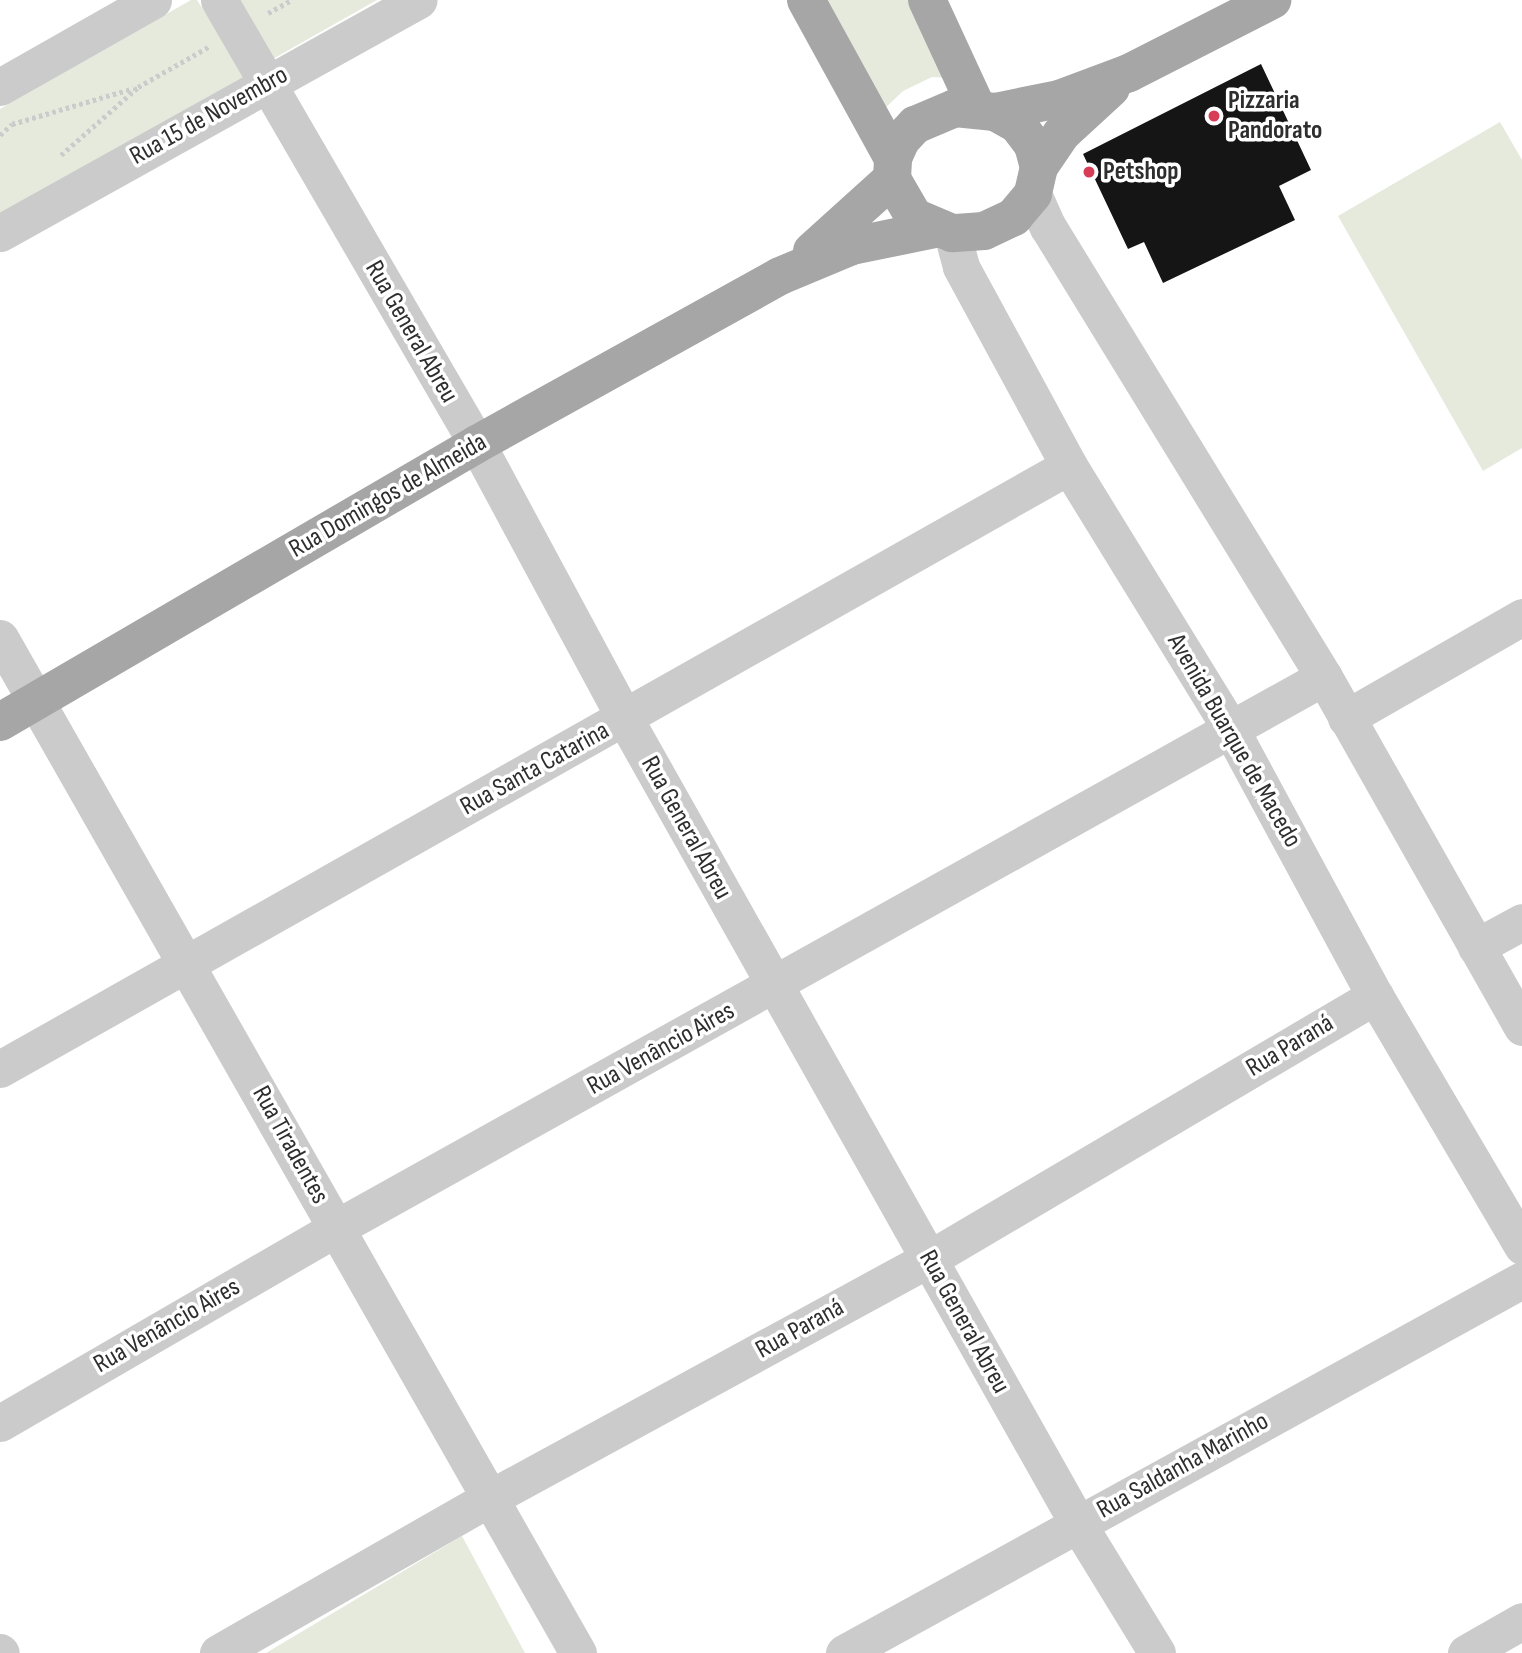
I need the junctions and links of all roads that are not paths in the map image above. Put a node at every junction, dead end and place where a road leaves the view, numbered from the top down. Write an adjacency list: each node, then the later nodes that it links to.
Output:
1 (153, 0): 9 (street)
2 (219, 0): 8 (street, Rua General Abreu)
3 (419, 0): 8 (street, Rua 15 de Novembro)
4 (806, 0): 11 (main road)
5 (927, 0): 10 (main road)
6 (1272, 0): 7 (main road)
7 (1129, 73): 10 (main road); 12 (main road)
8 (266, 83): 14 (street, Rua 15 de Novembro); 16 (street, Rua General Abreu)
9 (0, 87)
10 (986, 110): 11 (main road); 12 (main road)
11 (892, 168): 13 (main road); 15 (main road, Rua Domingos de Almeida)
12 (1036, 181): 13 (main road); 20 (street)
13 (943, 231): 15 (main road, Rua Domingos de Almeida); 17 (street, Avenida Buarque de Macedo)
14 (0, 233)
15 (780, 276): 16 (main road, Rua Domingos de Almeida)
16 (477, 444): 21 (main road, Rua Domingos de Almeida); 23 (street, Rua General Abreu)
17 (1069, 466): 23 (street, Rua Santa Catarina); 25 (street, Avenida Buarque de Macedo)
18 (1522, 617): 22 (street)
19 (0, 638): 21 (street, Rua Tiradentes)
20 (1324, 677): 22 (street); 25 (street, Rua Venâncio Aires)
21 (37, 701): 24 (main road, Rua Domingos de Almeida); 28 (street, Rua Tiradentes)
22 (1346, 718): 27 (street)
23 (625, 719): 28 (street, Rua Santa Catarina); 29 (street, Rua General Abreu)
24 (0, 722)
25 (1230, 728): 29 (street, Rua Venâncio Aires); 30 (street, Avenida Buarque de Macedo)
26 (1522, 922): 27 (street)
27 (1476, 947): 31 (street)
28 (187, 961): 32 (street, Rua Santa Catarina); 33 (street, Rua Tiradentes)
29 (775, 986): 33 (street, Rua Venâncio Aires); 35 (street, Rua General Abreu)
30 (1375, 996): 34 (street, Avenida Buarque de Macedo); 35 (street, Rua Paraná)
31 (1522, 1027)
32 (0, 1069)
33 (336, 1228): 37 (street, Rua Venâncio Aires); 38 (street, Rua Tiradentes)
34 (1522, 1246)
35 (929, 1259): 38 (street, Rua Paraná); 39 (street, Rua General Abreu)
36 (1522, 1280): 39 (street, Rua Saldanha Marinho)
37 (0, 1423)
38 (490, 1498): 41 (street, Rua Paraná); 42 (street, Rua Tiradentes)
39 (1078, 1524): 43 (street, Rua Saldanha Marinho); 44 (street, Rua General Abreu)
40 (1522, 1621): 45 (street)
41 (218, 1653)
42 (578, 1653)
43 (844, 1653)
44 (1157, 1653)
45 (1466, 1653)

